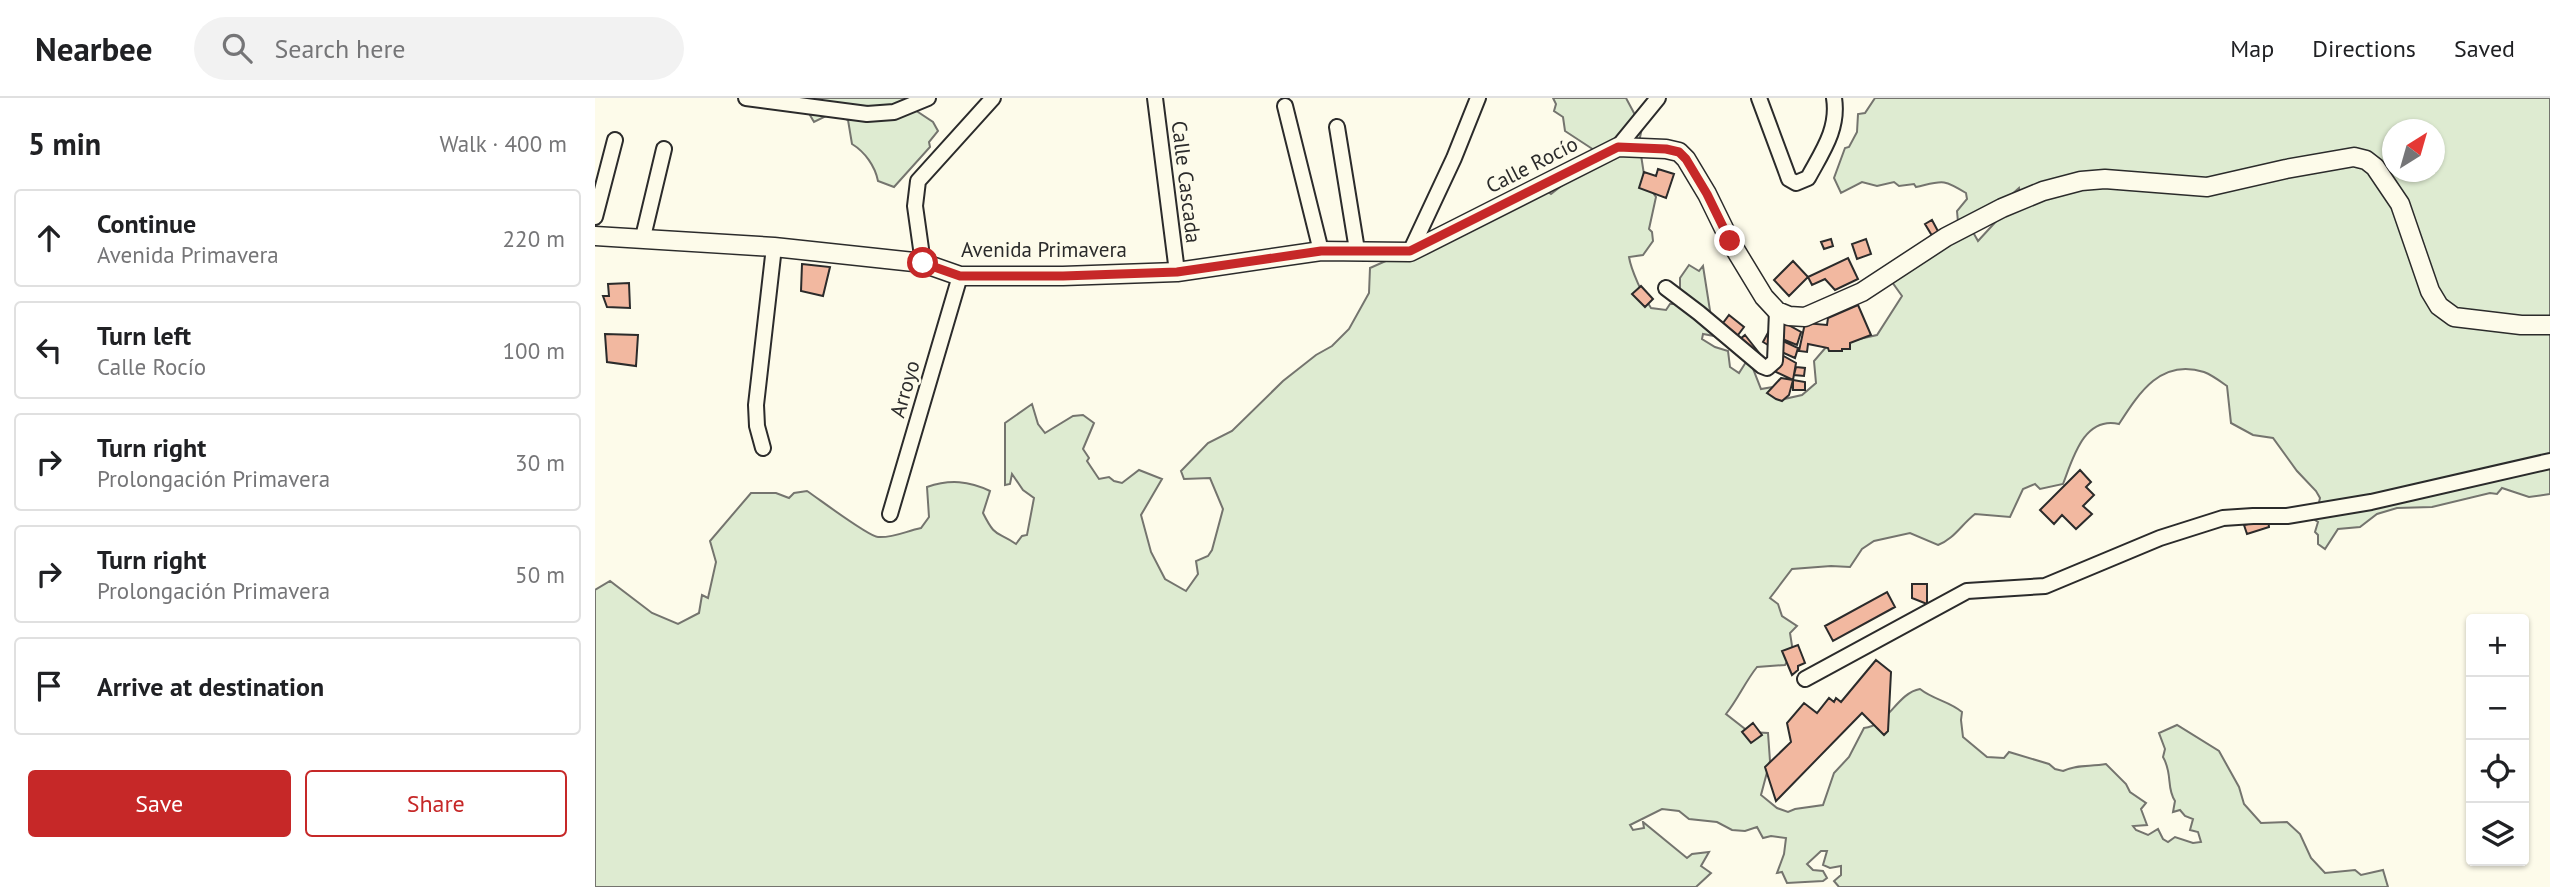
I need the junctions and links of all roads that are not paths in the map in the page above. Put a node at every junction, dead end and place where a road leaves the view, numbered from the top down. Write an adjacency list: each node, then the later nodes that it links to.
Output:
1 (745, 98): 9 (street)
2 (928, 98): 9 (street)
3 (1155, 98): 24 (street, Calle Cascada)
4 (1478, 98): 22 (street)
5 (1658, 98): 14 (street, Calle Rocío)
6 (1759, 98): 10 (street)
7 (1849, 98): 10 (street)
8 (988, 99): 23 (street)
9 (913, 101)
10 (1835, 103)
11 (1285, 106): 21 (street)
12 (1337, 127): 20 (street)
13 (615, 140): 16 (street)
14 (1618, 147): 22 (street, Calle Rocío); 27 (street)
15 (664, 149): 18 (street)
16 (595, 217)
17 (595, 236): 18 (street, Avenida Primavera)
18 (643, 237): 19 (street, Avenida Primavera)
19 (774, 247): 23 (street, Avenida Primavera); 29 (street)
20 (1357, 250): 21 (street, Avenida Primavera); 22 (street, Avenida Primavera)
21 (1321, 251): 24 (street, Avenida Primavera)
22 (1410, 251)
23 (923, 263): 25 (street, Avenida Primavera)
24 (1177, 272): 25 (street, Avenida Primavera)
25 (960, 276): 31 (street, Arroyo)
26 (1666, 288): 27 (street)
27 (1777, 311): 28 (street)
28 (2550, 325)
29 (762, 448)
30 (2550, 461): 32 (street)
31 (890, 514)
32 (1805, 679)

